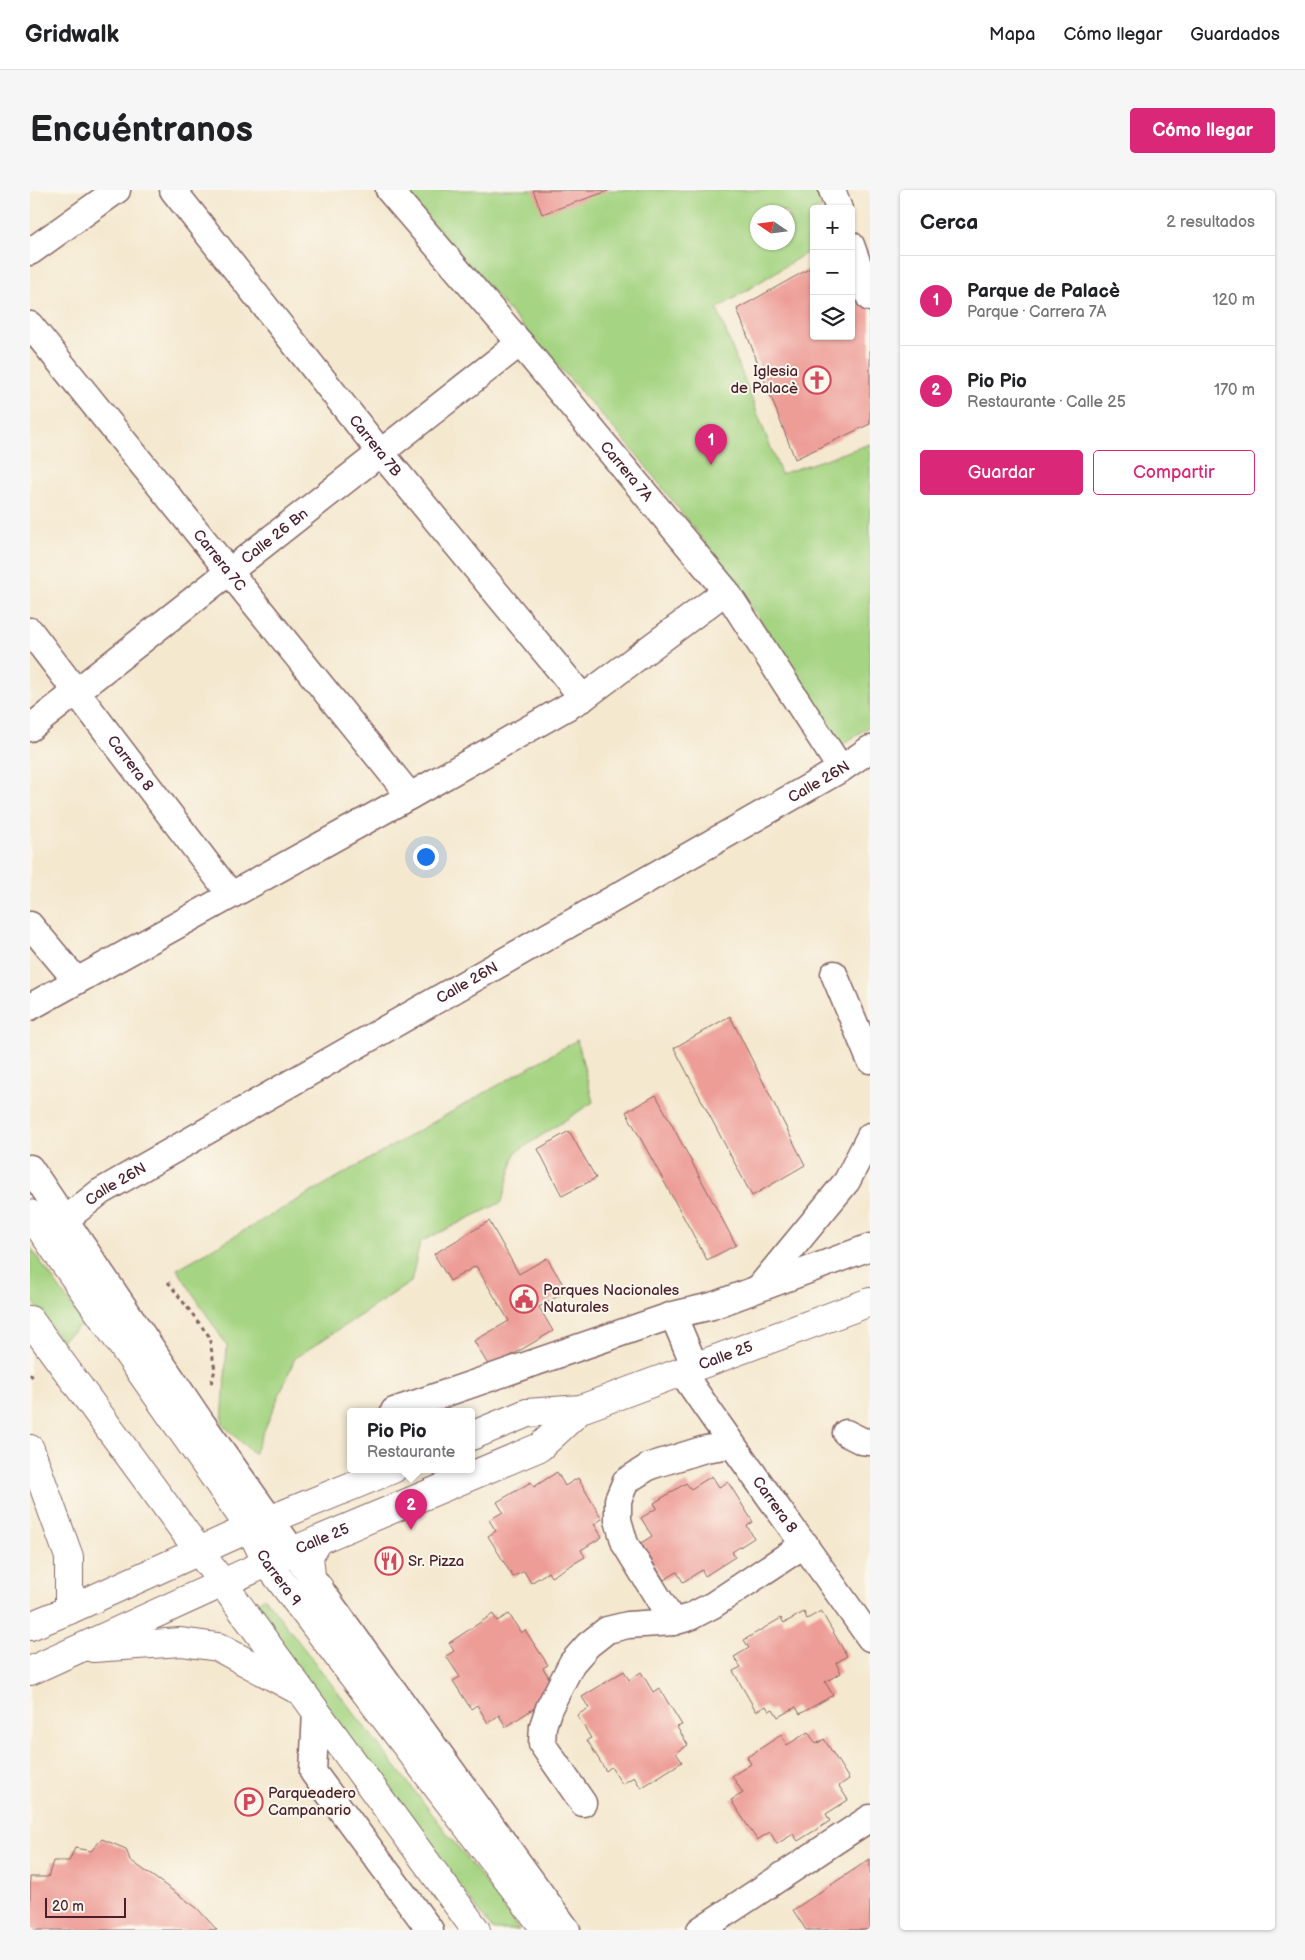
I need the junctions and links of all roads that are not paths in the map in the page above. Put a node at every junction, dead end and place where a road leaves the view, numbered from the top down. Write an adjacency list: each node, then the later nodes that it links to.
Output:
1 (117, 190): 7 (street)
2 (173, 190): 11 (street, Carrera 7B)
3 (389, 190): 10 (street, Carrera 7A)
4 (832, 190): 5 (street)
5 (838, 205)
6 (853, 250): 8 (street)
7 (30, 252)
8 (870, 298)
9 (30, 326): 12 (street, Carrera 7C)
10 (520, 342): 11 (street, Calle 26 Bn); 13 (street, Carrera 7A)
11 (380, 453): 12 (street, Calle 26 Bn); 16 (street, Carrera 7B)
12 (229, 572): 15 (street, Calle 26 Bn); 20 (street, Carrera 7C)
13 (726, 591): 16 (street); 19 (street, Carrera 7A)
14 (30, 631): 15 (street, Carrera 8)
15 (76, 692): 17 (street, Calle 26 Bn); 21 (street, Carrera 8)
16 (583, 698): 20 (street)
17 (30, 728)
18 (870, 749): 19 (street, Calle 26N)
19 (841, 769): 30 (street, Calle 26N)
20 (410, 796): 21 (street)
21 (231, 895): 24 (street)
22 (30, 924): 24 (street)
23 (834, 974): 26 (street)
24 (76, 980): 25 (street)
25 (30, 1007)
26 (870, 1060)
27 (870, 1136): 32 (street)
28 (30, 1168): 30 (street)
29 (30, 1214): 45 (main road, Carrera 9)
30 (66, 1219): 45 (street)
31 (870, 1247): 32 (street)
32 (759, 1288): 34 (street)
33 (870, 1302): 36 (main road, Calle 25)
34 (674, 1316): 36 (street, Carrera 8); 37 (street)
35 (30, 1320): 48 (main road)
36 (689, 1370): 38 (main road, Calle 25); 42 (street, Carrera 8)
37 (403, 1408)
38 (581, 1409): 40 (main road, Calle 25); 47 (main road, Calle 25)
39 (846, 1433): 41 (street)
40 (475, 1434)
41 (870, 1442)
42 (732, 1445): 46 (street, Carrera 8); 53 (street)
43 (30, 1449): 52 (main road)
44 (383, 1473): 45 (main road)
45 (261, 1524): 47 (street); 48 (main road); 49 (main road, Carrera 9)
46 (805, 1544): 53 (street); 55 (street, Carrera 8)
47 (305, 1546): 49 (main road, Calle 25); 50 (main road)
48 (201, 1551): 51 (main road); 52 (main road)
49 (267, 1562): 51 (main road, Calle 25); 57 (main road, Carrera 9)
50 (315, 1582): 57 (main road); 66 (street)
51 (222, 1583): 56 (main road, Calle 25); 59 (main road)
52 (69, 1610): 54 (main road)
53 (673, 1622): 60 (street)
54 (30, 1626)
55 (870, 1638)
56 (76, 1649): 58 (main road, Calle 25); 59 (main road)
57 (339, 1657): 65 (main road, Carrera 9)
58 (30, 1670)
59 (308, 1702): 63 (street); 64 (main road)
60 (584, 1803)
61 (870, 1818): 62 (street)
62 (716, 1926)
63 (430, 1930)
64 (476, 1930)
65 (546, 1930)
66 (567, 1930)

